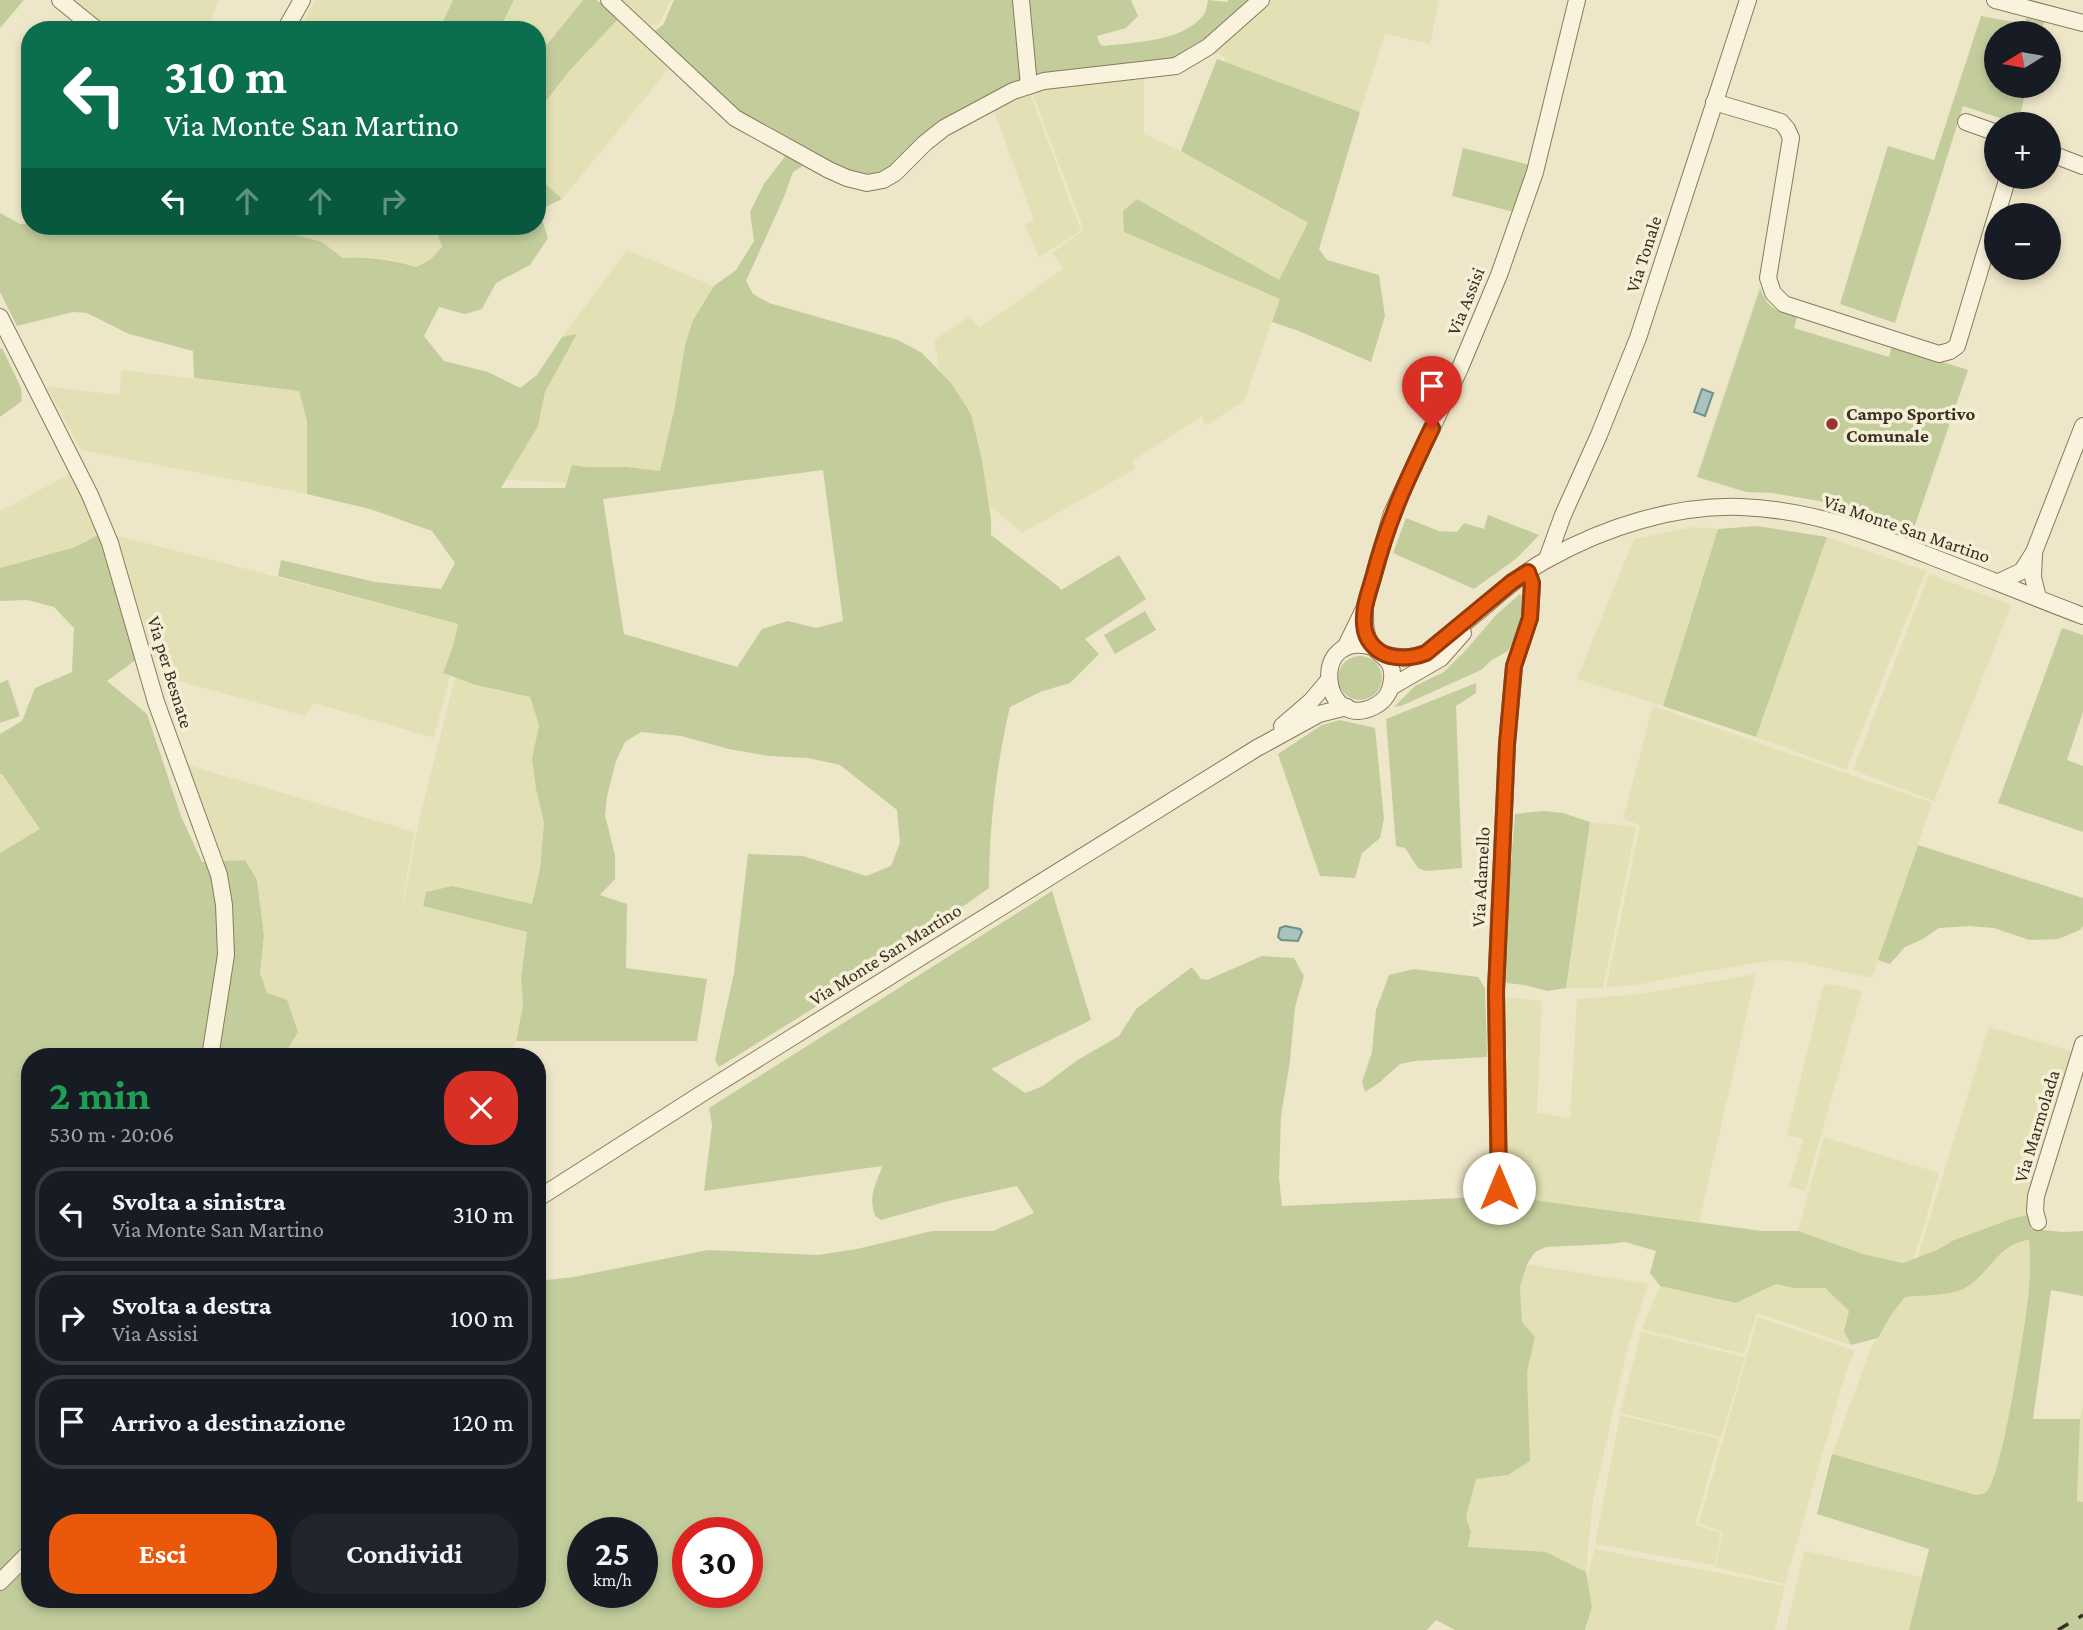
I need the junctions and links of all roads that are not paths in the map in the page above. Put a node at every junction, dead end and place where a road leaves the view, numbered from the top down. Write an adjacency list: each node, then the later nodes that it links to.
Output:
1 (60, 0): 9 (street)
2 (302, 0): 10 (street)
3 (609, 0): 12 (street)
4 (1021, 0): 12 (street)
5 (1261, 0): 12 (street)
6 (1577, 0): 29 (street, Via Assisi)
7 (1748, 0): 13 (street, Via Tonale)
8 (1995, 0): 11 (street)
9 (86, 21)
10 (290, 21)
11 (2083, 23)
12 (1029, 86)
13 (1714, 102): 18 (street); 21 (street, Via Tonale)
14 (1966, 122): 15 (street)
15 (1984, 128)
16 (2061, 158): 17 (street)
17 (2083, 166)
18 (2004, 189)
19 (0, 317): 38 (street, Via per Besnate)
20 (2083, 426): 23 (street)
21 (1563, 515): 22 (street); 24 (street, Via Tonale)
22 (1579, 544): 24 (street, Via Monte San Martino); 26 (street, Via Monte San Martino)
23 (2034, 552): 26 (street); 27 (street)
24 (1547, 559): 25 (street, Via Monte San Martino)
25 (1528, 572): 28 (street, Via Monte San Martino); 39 (street, Via Adamello)
26 (1998, 582): 27 (street, Via Monte San Martino)
27 (2038, 598): 30 (street, Via Monte San Martino)
28 (1484, 607): 32 (street, Via Monte San Martino); 34 (street, Via Monte San Martino)
29 (1364, 608): 31 (street, Via Assisi); 32 (street, Via Assisi)
30 (2083, 616)
31 (1345, 648): 32 (street, Via Monte San Martino); 33 (street, Via Monte San Martino)
32 (1378, 651): 34 (street)
33 (1328, 681): 35 (street); 36 (street, Via Monte San Martino)
34 (1391, 687): 35 (street, Via Monte San Martino)
35 (1347, 707): 36 (street, Via Monte San Martino)
36 (1257, 748): 40 (street, Via Monte San Martino)
37 (2083, 1044): 41 (street, Via Marmolada)
38 (211, 1048)
39 (1499, 1188)
40 (546, 1193)
41 (2038, 1222)
42 (21, 1561): 43 (street)
43 (0, 1582)

